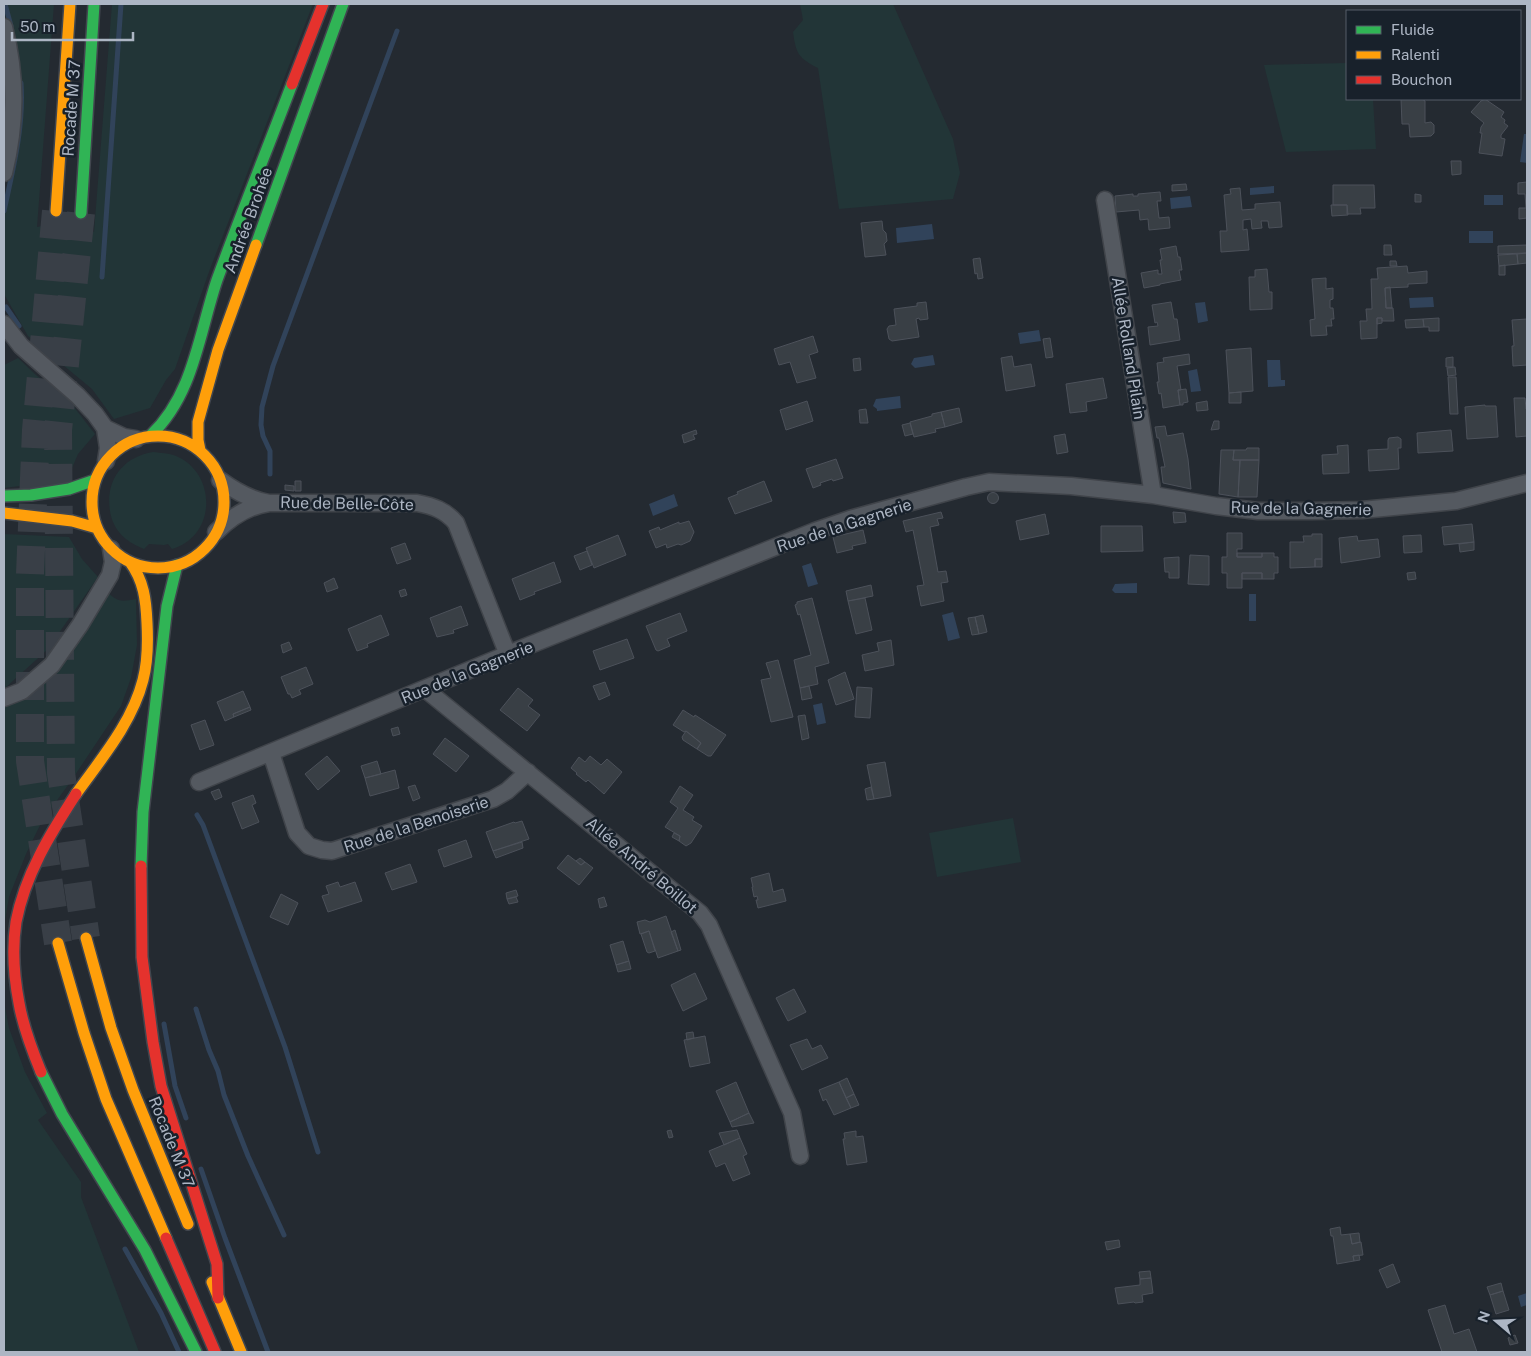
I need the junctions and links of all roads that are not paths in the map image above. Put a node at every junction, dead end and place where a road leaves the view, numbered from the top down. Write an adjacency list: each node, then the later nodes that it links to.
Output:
1 (70, 4): 8 (main road, Rocade M 37)
2 (94, 4): 9 (main road, Rocade M 37)
3 (323, 4): 12 (main road, Andrée Brohée)
4 (343, 4): 13 (main road, Andrée Brohée)
5 (4, 27): 6 (street)
6 (4, 174)
7 (1105, 200): 19 (street, Allée Rolland Pilain)
8 (56, 211)
9 (81, 213)
10 (4, 324): 11 (street)
11 (105, 428): 12 (street); 14 (street)
12 (143, 437): 13 (main road); 14 (main road)
13 (200, 450): 16 (main road)
14 (106, 460): 15 (main road)
15 (95, 480): 18 (main road); 22 (main road)
16 (220, 480): 20 (street, Rue de Belle-Côte); 23 (main road)
17 (1527, 483): 19 (street, Rue de la Gagnerie)
18 (4, 496)
19 (1153, 496): 27 (street, Rue de la Gagnerie)
20 (269, 503): 23 (street, Rue de Belle-Côte); 27 (street, Rue de Belle-Côte)
21 (4, 513): 22 (main road)
22 (97, 528): 24 (main road)
23 (216, 532): 26 (main road)
24 (111, 549): 25 (main road); 29 (street)
25 (130, 562): 26 (main road); 39 (main road)
26 (177, 565): 38 (main road)
27 (508, 654): 28 (street, Rue de la Gagnerie)
28 (425, 689): 30 (street, Rue de la Gagnerie); 31 (street, Allée André Boillot)
29 (4, 698)
30 (271, 752): 31 (street, Rue de la Benoiserie); 32 (street, Rue de la Gagnerie)
31 (528, 772): 35 (street, Allée André Boillot)
32 (199, 782)
33 (86, 938): 36 (main road, Rocade M 37)
34 (58, 943): 40 (main road)
35 (800, 1156)
36 (193, 1237)
37 (207, 1272): 38 (main road)
38 (218, 1298): 41 (main road)
39 (196, 1352)
40 (215, 1352)
41 (241, 1352)

